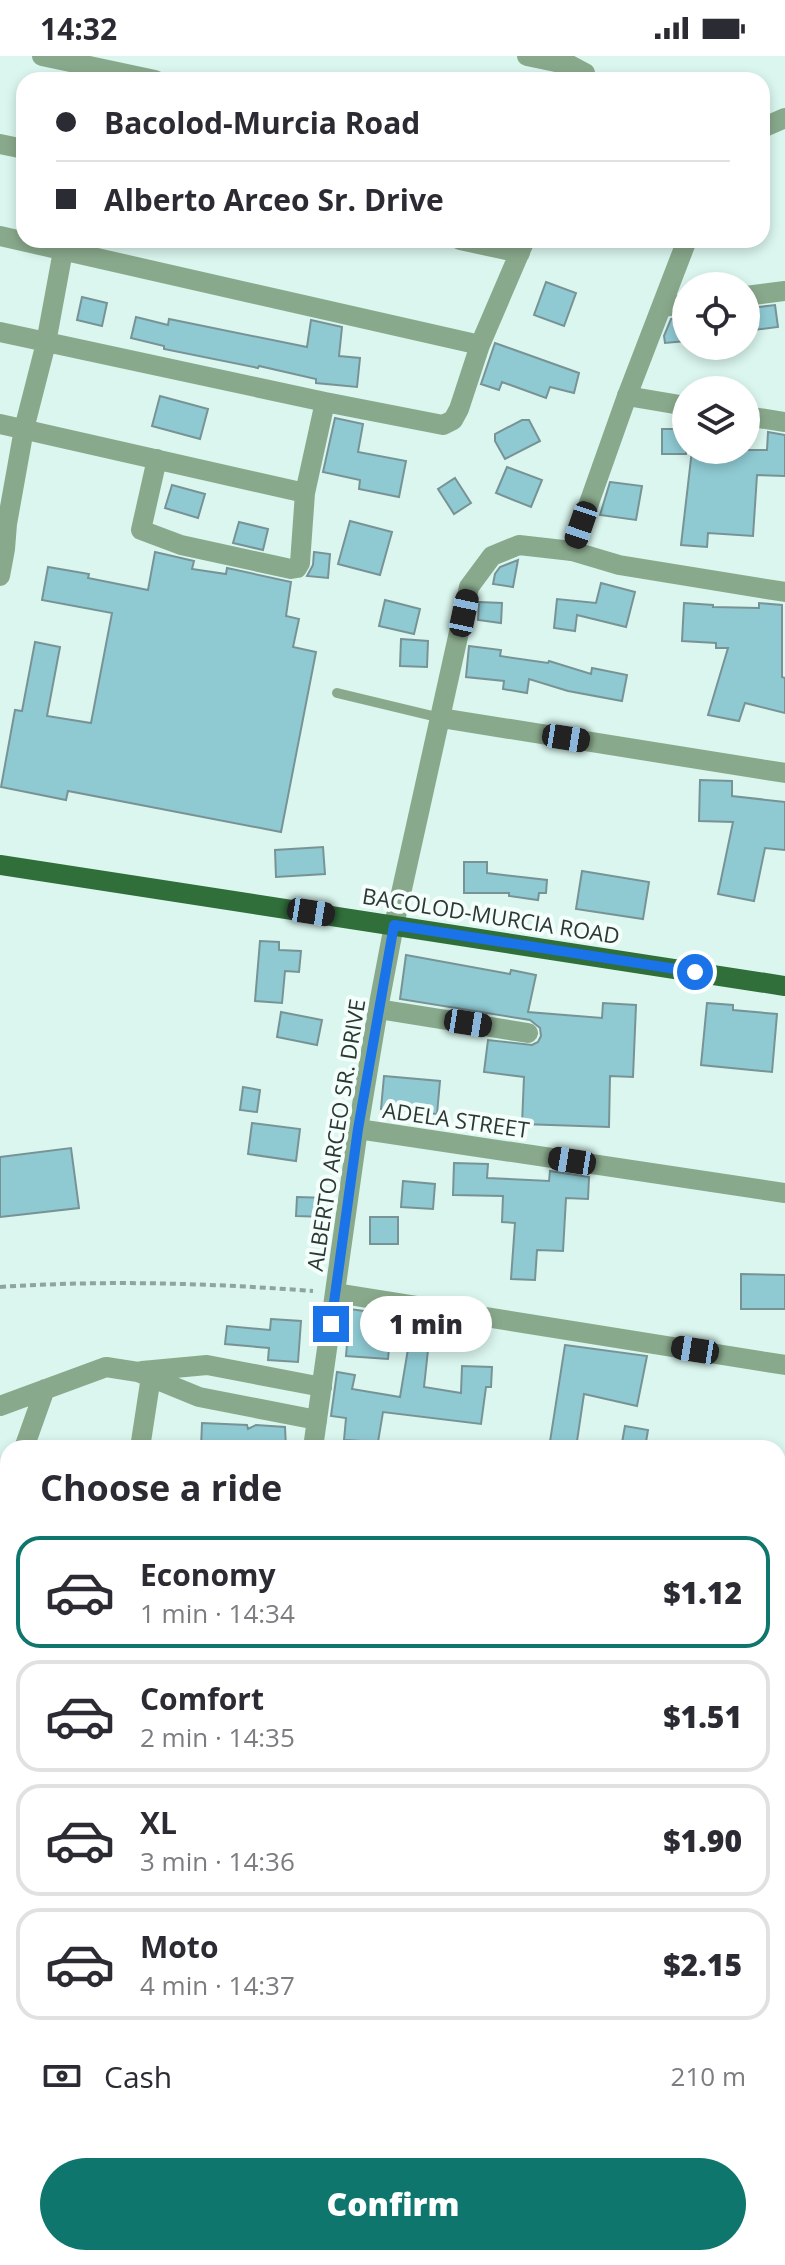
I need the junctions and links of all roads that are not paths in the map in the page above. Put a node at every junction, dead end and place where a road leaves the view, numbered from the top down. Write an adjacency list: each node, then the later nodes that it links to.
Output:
1 (42, 56): 3 (street)
2 (527, 56): 4 (street)
3 (106, 69)
4 (583, 72)
5 (62, 248): 14 (street)
6 (76, 248): 15 (street)
7 (522, 248): 15 (street)
8 (684, 248): 12 (street)
9 (785, 291): 10 (street)
10 (760, 294)
11 (672, 306): 12 (street)
12 (662, 307): 16 (street)
13 (0, 332): 14 (street)
14 (46, 343): 17 (street); 22 (street)
15 (480, 345): 17 (street)
16 (627, 396): 18 (street); 26 (street)
17 (325, 402): 24 (street)
18 (672, 404)
19 (760, 418): 20 (street)
20 (785, 422)
21 (0, 424): 22 (street)
22 (24, 429): 23 (street); 25 (street)
23 (157, 459): 24 (street); 24 (street)
24 (305, 493)
25 (3, 526): 27 (street)
26 (572, 551): 28 (street, ALBERTO ARCEO SR. DRIVE); 30 (street, ALBERTO ARCEO SR. DRIVE)
27 (0, 576)
28 (785, 592)
29 (337, 693): 30 (lane)
30 (441, 718): 31 (street); 33 (street, ALBERTO ARCEO SR. DRIVE)
31 (785, 773)
32 (0, 865): 33 (main road, BACOLOD-MURCIA ROAD)
33 (394, 925): 34 (main road, BACOLOD-MURCIA ROAD); 35 (street, ALBERTO ARCEO SR. DRIVE)
34 (785, 986)
35 (378, 1009): 36 (street); 37 (street, ALBERTO ARCEO SR. DRIVE)
36 (528, 1033)
37 (358, 1129): 38 (street, ADELA STREET); 39 (street, ALBERTO ARCEO SR. DRIVE)
38 (785, 1193)
39 (336, 1293): 40 (street); 42 (street, ALBERTO ARCEO SR. DRIVE)
40 (785, 1365)
41 (147, 1373): 42 (street); 43 (street); 45 (street); 47 (street)
42 (322, 1387): 45 (street, ALBERTO ARCEO SR. DRIVE)
43 (45, 1389): 44 (street); 46 (street)
44 (0, 1406)
45 (317, 1420): 48 (street, ALBERTO ARCEO SR. DRIVE)
46 (27, 1440)
47 (141, 1440)
48 (314, 1440)

